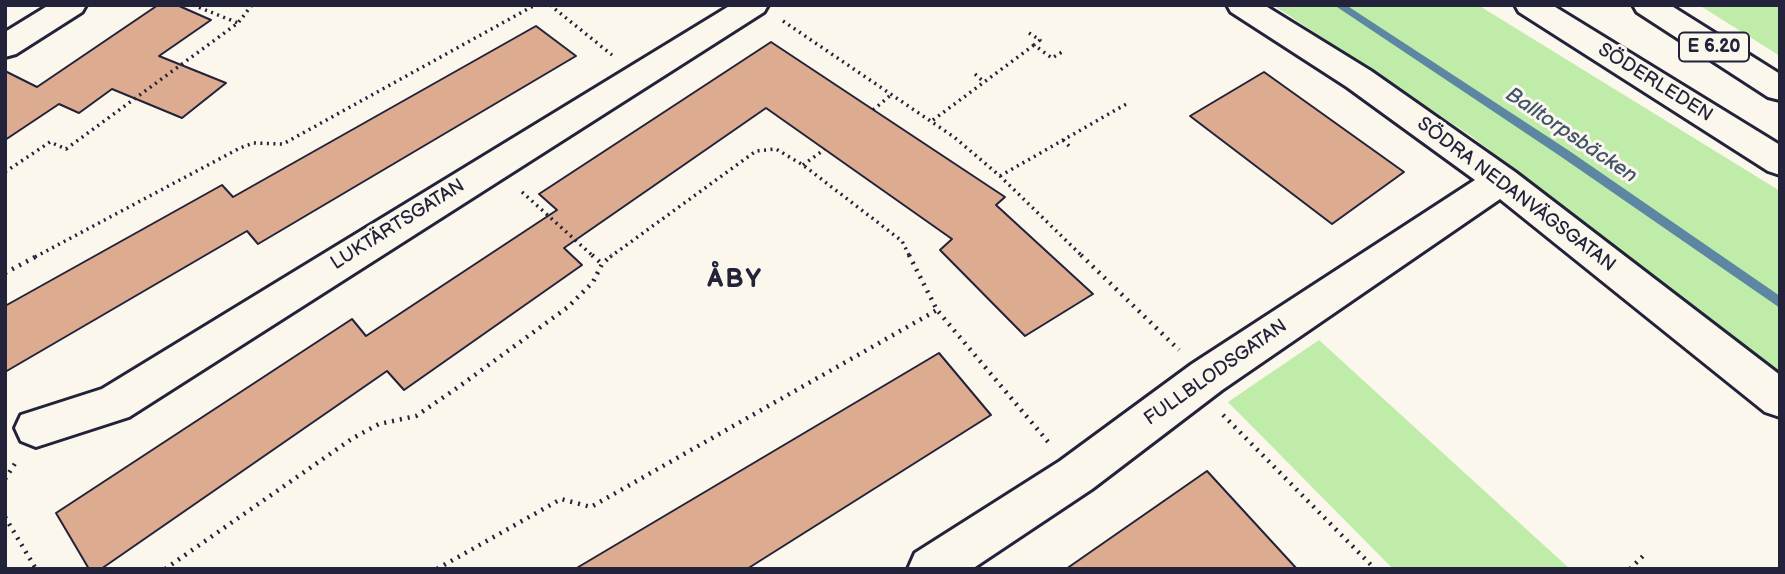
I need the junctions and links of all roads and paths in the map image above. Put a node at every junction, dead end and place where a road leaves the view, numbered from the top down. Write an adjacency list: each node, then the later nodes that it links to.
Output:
1 (71, 5): 13 (main road)
2 (192, 5): 10 (path)
3 (252, 5): 10 (path)
4 (535, 5): 33 (path)
5 (550, 5): 16 (path)
6 (1242, 5): 31 (main road, SÖDRA NEDANVÄGSGATAN)
7 (1530, 5): 26 (main road, SÖDERLEDEN)
8 (1648, 5): 18 (main road, E 6.20)
9 (767, 13): 16 (main road, LUKTÄRTSGATAN); 19 (path)
10 (239, 23): 29 (path)
11 (1029, 33): 12 (path)
12 (1034, 45): 14 (path); 17 (path)
13 (5, 47)
14 (1062, 52)
15 (975, 74): 17 (path)
16 (639, 76): 28 (main road, LUKTÄRTSGATAN)
17 (984, 82): 22 (path)
18 (1780, 89)
19 (892, 94): 21 (path); 22 (path)
20 (1128, 103): 23 (path)
21 (873, 110)
22 (933, 120): 30 (path)
23 (1063, 141): 25 (path); 30 (path)
24 (825, 149): 27 (path)
25 (1073, 149)
26 (1780, 162)
27 (803, 165): 32 (path); 34 (path)
28 (492, 166): 32 (path); 37 (main road, LUKTÄRTSGATAN)
29 (5, 172)
30 (1000, 176): 35 (path)
31 (1502, 181): 35 (main road, FULLBLODSGATAN); 36 (main road, SÖDRA NEDANVÄGSGATAN)
32 (602, 264): 42 (path)
33 (5, 273)
34 (937, 310): 38 (path); 43 (path)
35 (1201, 381): 38 (main road, FULLBLODSGATAN); 45 (path)
36 (1780, 400)
37 (36, 428)
38 (1076, 475): 44 (main road, FULLBLODSGATAN)
39 (5, 517): 41 (path)
40 (1646, 553): 46 (path)
41 (36, 569)
42 (165, 569)
43 (437, 569)
44 (931, 569)
45 (1375, 569)
46 (1630, 569)

